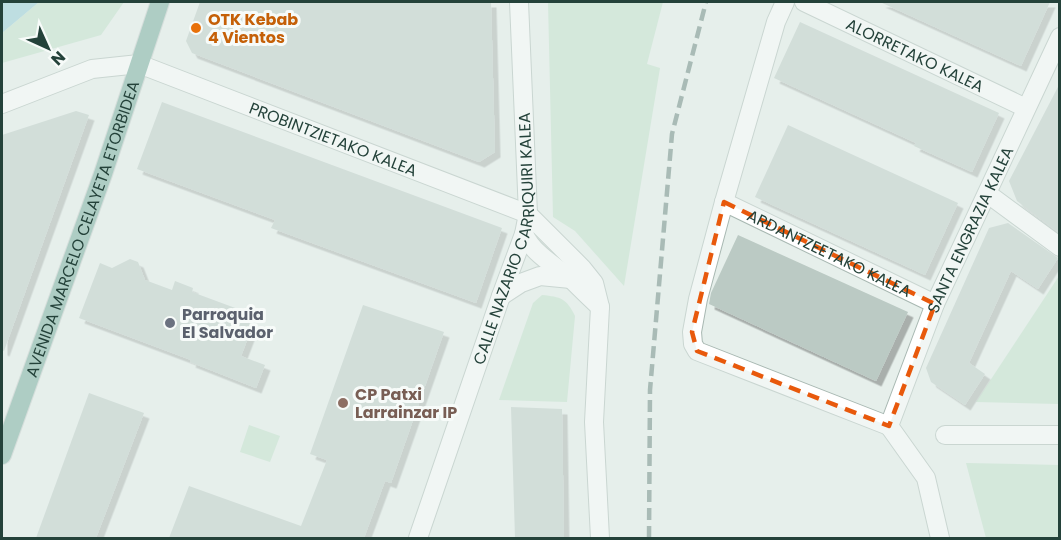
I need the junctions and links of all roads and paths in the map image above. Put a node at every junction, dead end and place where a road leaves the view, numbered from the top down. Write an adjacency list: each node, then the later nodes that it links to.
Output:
1 (160, 2): 6 (main road, AVENIDA MARCELO CELAYETA ETORBIDEA)
2 (519, 2): 11 (street, CALLE NAZARIO CARRIQUIRI KALEA)
3 (785, 2): 10 (street)
4 (804, 2): 8 (street, ALORRETAKO KALEA)
5 (1059, 37): 8 (street, SANTA ENGRAZIA KALEA)
6 (140, 64): 7 (street); 11 (street, PROBINTZIETAKO KALEA); 21 (main road, AVENIDA MARCELO CELAYETA ETORBIDEA)
7 (2, 104)
8 (1026, 108): 9 (street, SANTA ENGRAZIA KALEA)
9 (988, 194): 13 (street); 16 (street, SANTA ENGRAZIA KALEA)
10 (724, 202): 16 (street, ARDANTZEETAKO KALEA); 18 (street)
11 (528, 214): 12 (street, CALLE NAZARIO CARRIQUIRI KALEA); 17 (street)
12 (524, 234): 14 (street); 15 (street, CALLE NAZARIO CARRIQUIRI KALEA)
13 (1059, 247)
14 (571, 279): 15 (street); 17 (street)
15 (501, 296): 22 (street, CALLE NAZARIO CARRIQUIRI KALEA)
16 (935, 304): 18 (street, SANTA ENGRAZIA KALEA)
17 (600, 307): 23 (street)
18 (889, 426): 24 (street)
19 (945, 435): 20 (street)
20 (1059, 435)
21 (2, 455)
22 (418, 538)
23 (600, 538)
24 (940, 538)

